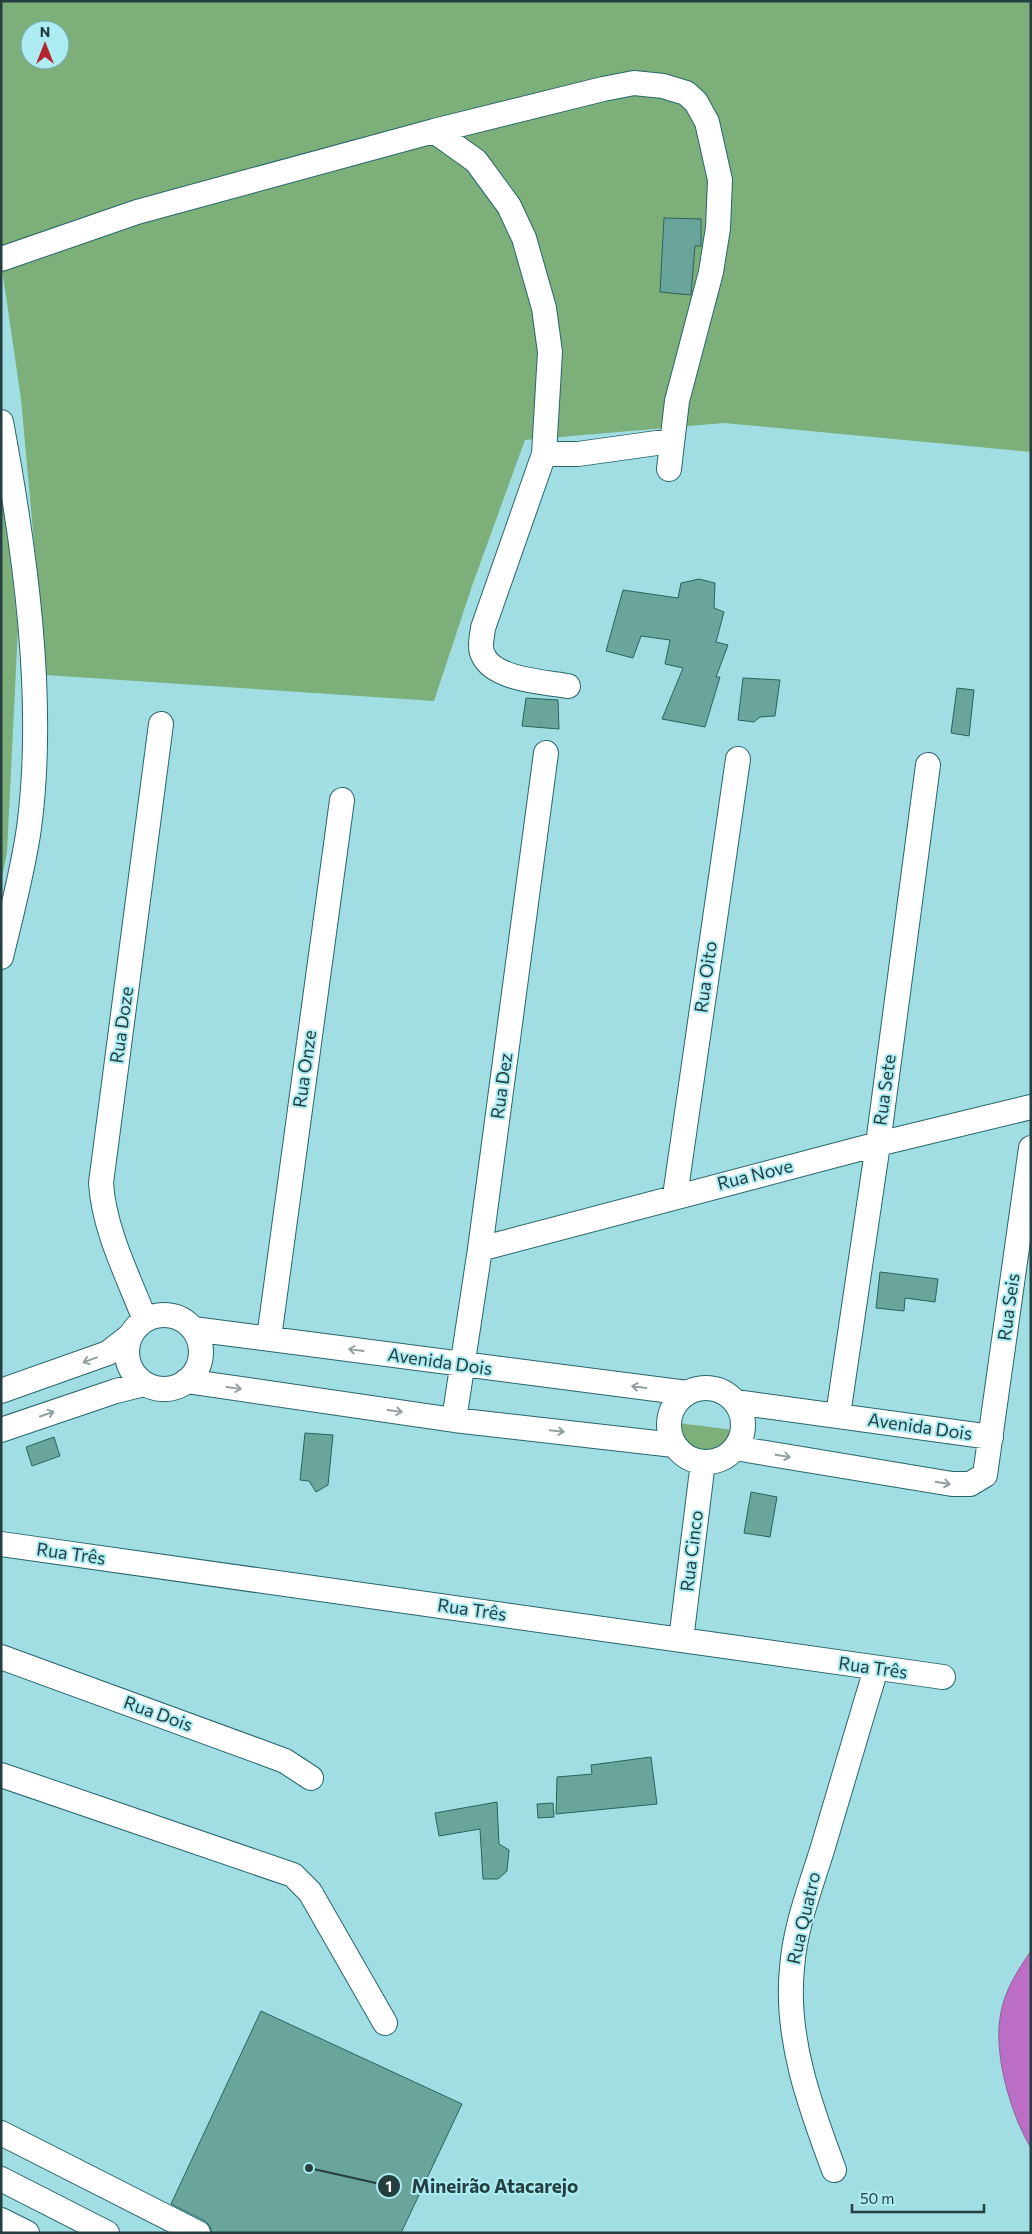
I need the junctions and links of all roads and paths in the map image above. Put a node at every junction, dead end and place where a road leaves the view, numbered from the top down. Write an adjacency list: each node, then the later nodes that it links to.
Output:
1 (434, 131): 2 (street); 4 (street); 5 (street)
2 (1, 259)
3 (1, 422): 13 (street)
4 (672, 441): 5 (street); 6 (street)
5 (544, 454): 7 (street)
6 (669, 469)
7 (568, 686)
8 (162, 724): 19 (street, Rua Doze)
9 (546, 753): 18 (street, Rua Dez)
10 (738, 759): 17 (street, Rua Oito)
11 (928, 765): 15 (street, Rua Sete)
12 (342, 800): 21 (street, Rua Onze)
13 (1, 957)
14 (1031, 1107): 15 (street, Rua Nove)
15 (878, 1144): 17 (street, Rua Nove); 28 (street, Rua Sete)
16 (1031, 1148): 31 (street, Rua Seis)
17 (675, 1196): 18 (street, Rua Nove)
18 (480, 1249): 22 (street, Rua Dez)
19 (138, 1327): 20 (street, Avenida Dois); 24 (street); 25 (street, one-way to 25)
20 (193, 1329): 21 (street, Avenida Dois); 23 (street)
21 (269, 1338): 22 (street, Avenida Dois, one-way to 21)
22 (463, 1365): 26 (street, Avenida Dois, one-way to 22); 29 (street, Rua Dez)
23 (186, 1382): 24 (street); 29 (street, one-way to 29)
24 (144, 1384): 30 (street, one-way to 24)
25 (1, 1391)
26 (688, 1393): 27 (street, Avenida Dois); 32 (street)
27 (735, 1402): 28 (street, Avenida Dois); 33 (street)
28 (838, 1415): 31 (street, Avenida Dois)
29 (454, 1420): 32 (street, one-way to 32)
30 (1, 1430)
31 (991, 1437): 33 (street, Avenida Dois, one-way to 31)
32 (674, 1445): 34 (street)
33 (735, 1448): 34 (street)
34 (703, 1462): 36 (street, Rua Cinco)
35 (1, 1544): 36 (street, Rua Três)
36 (681, 1640): 38 (street, Rua Três)
37 (1, 1657): 41 (street, Rua Dois)
38 (876, 1668): 39 (street, Rua Três); 44 (street, Rua Quatro)
39 (943, 1677)
40 (1, 1775): 42 (street)
41 (311, 1778)
42 (385, 2023)
43 (1, 2133): 47 (street)
44 (834, 2170)
45 (1, 2179): 49 (street)
46 (1, 2220): 48 (street)
47 (186, 2230)
48 (27, 2233)
49 (107, 2233)

